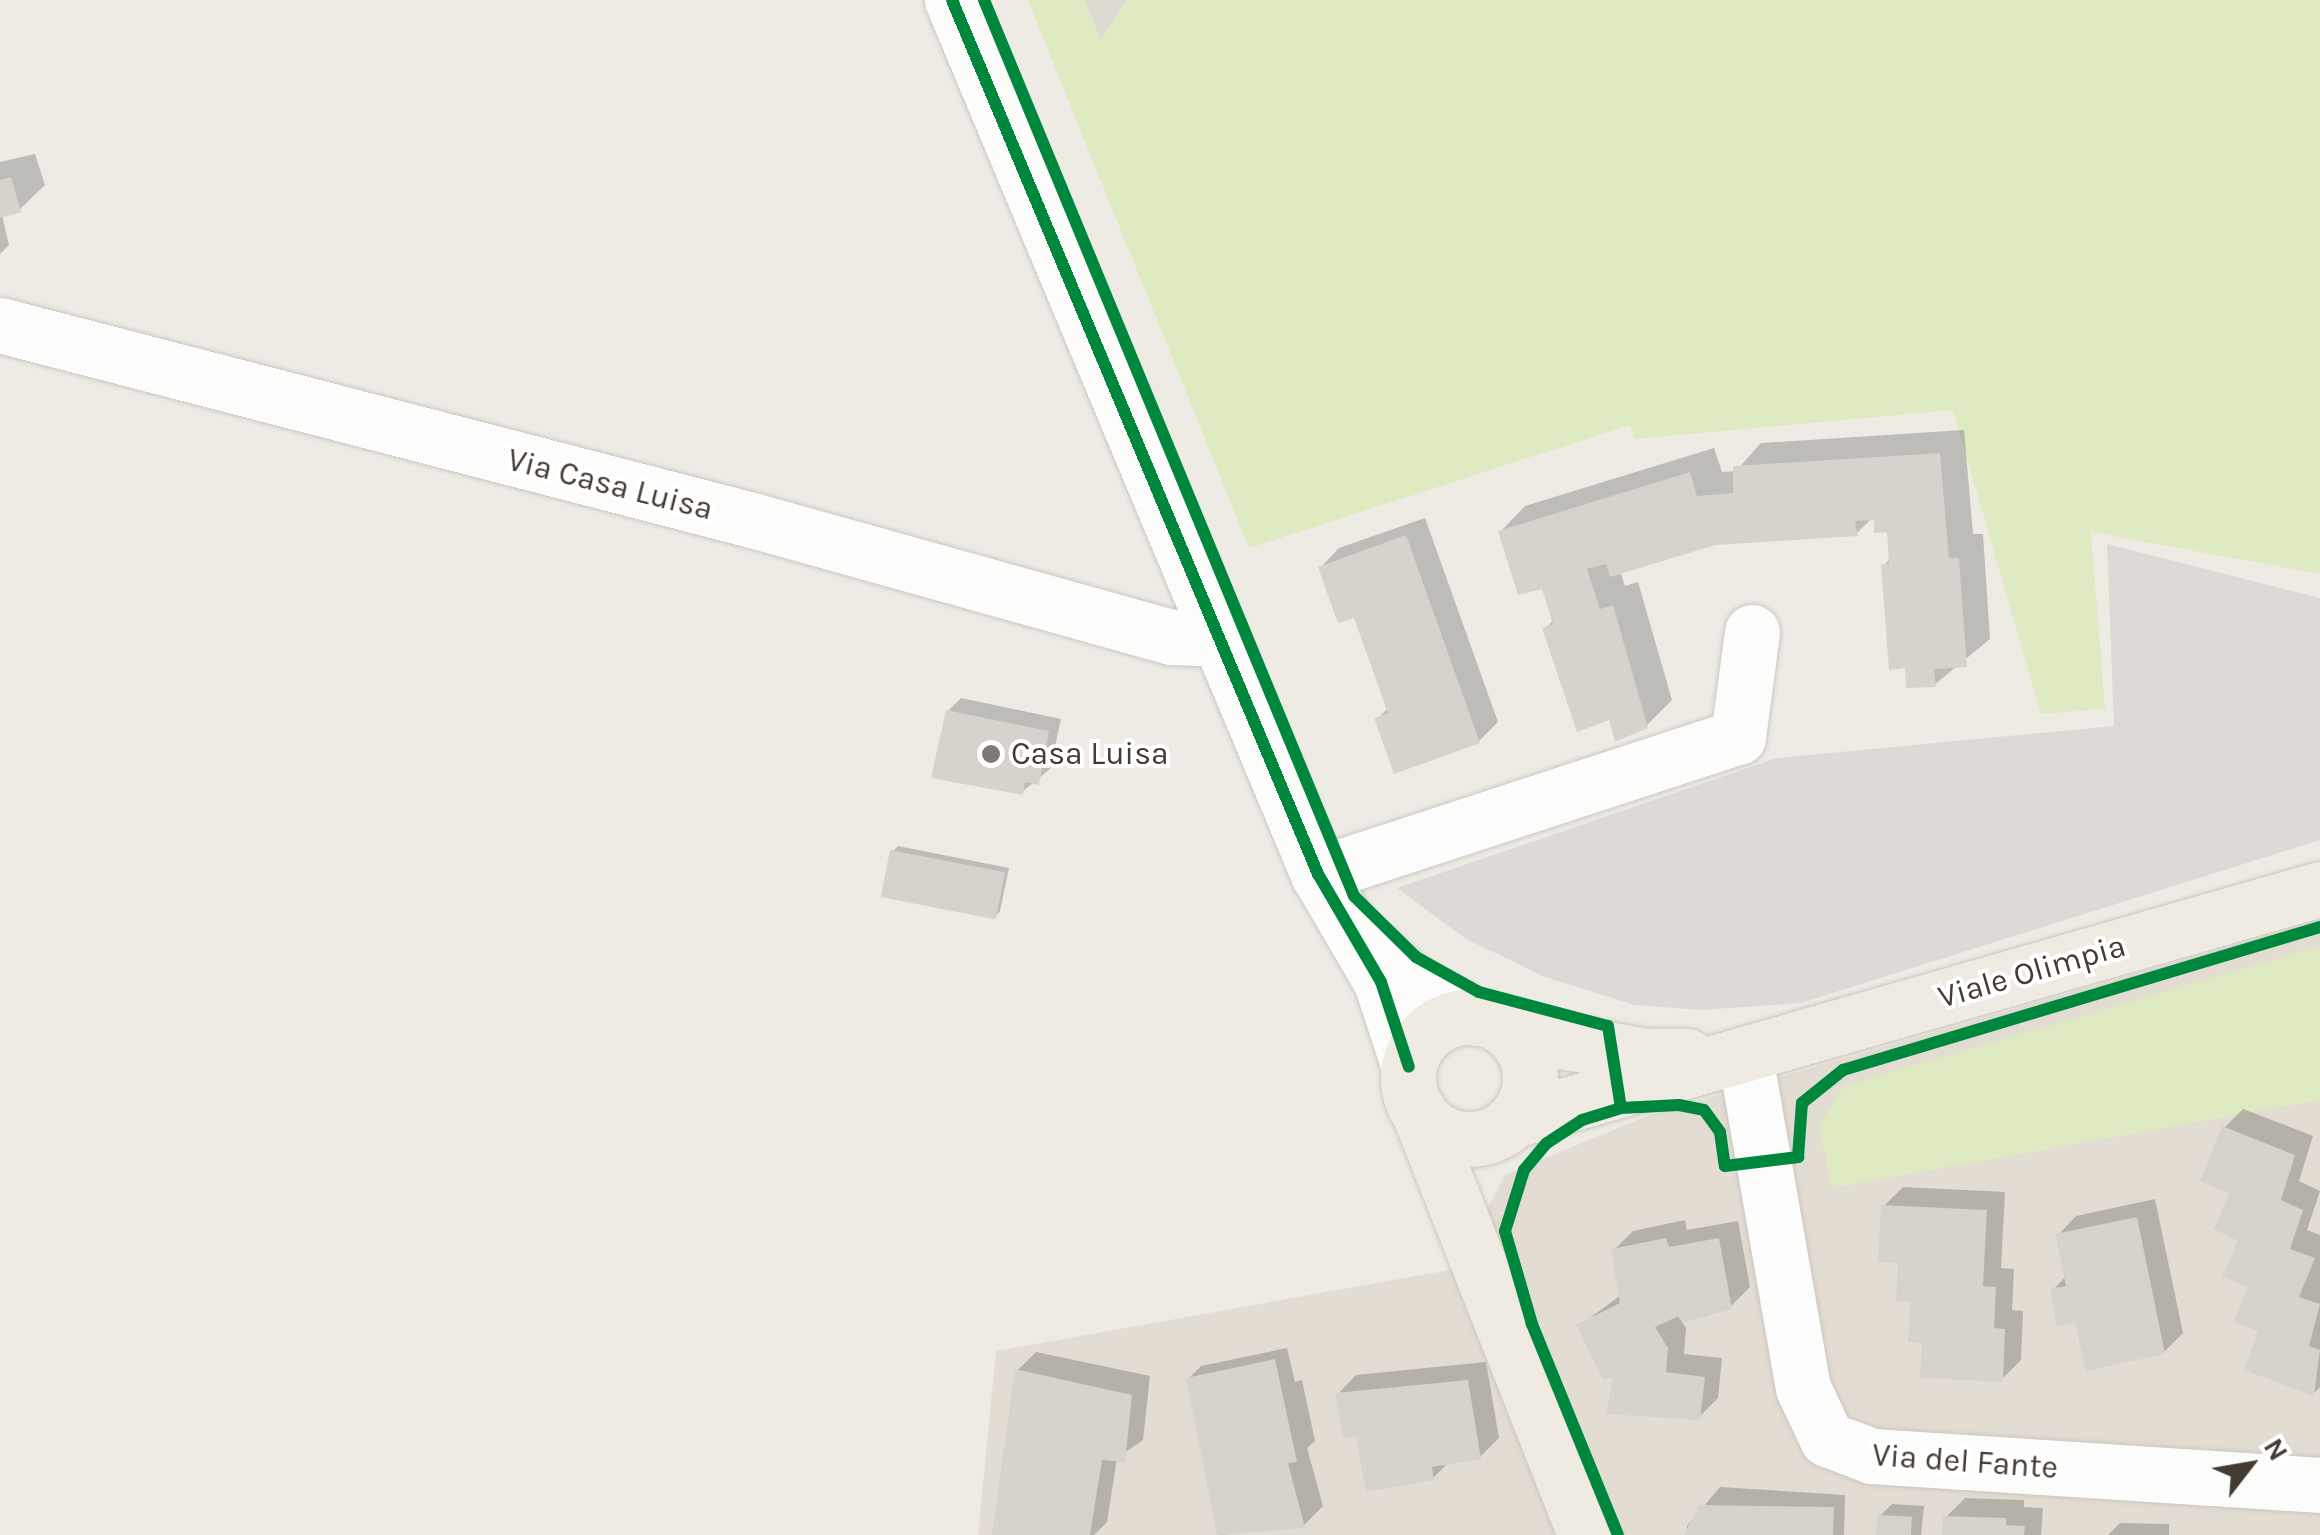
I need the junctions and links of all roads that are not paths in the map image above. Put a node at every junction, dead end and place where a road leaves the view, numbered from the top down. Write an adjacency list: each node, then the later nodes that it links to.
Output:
1 (952, 0): 4 (street)
2 (0, 325): 4 (street, Via Casa Luisa)
3 (1752, 632): 5 (street)
4 (1221, 639): 5 (street)
5 (1324, 889): 7 (street, Viale Olimpia); 9 (street)
6 (2320, 889): 8 (main road, Viale Olimpia)
7 (1493, 1025): 8 (main road, Viale Olimpia); 9 (main road); 10 (main road)
8 (1745, 1056): 10 (main road, Viale Olimpia); 12 (street, Via del Fante)
9 (1414, 1088): 10 (main road); 11 (main road)
10 (1505, 1126): 11 (main road)
11 (1481, 1275): 13 (main road)
12 (2320, 1486)
13 (1585, 1535)

